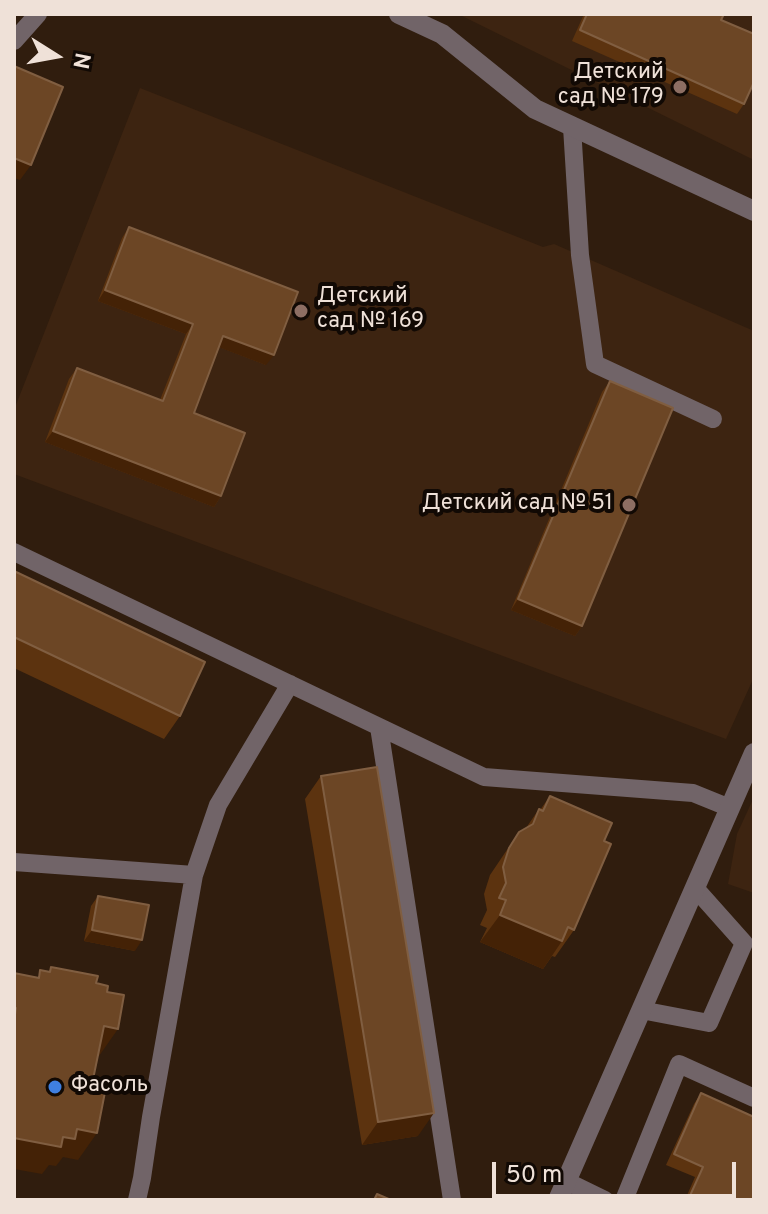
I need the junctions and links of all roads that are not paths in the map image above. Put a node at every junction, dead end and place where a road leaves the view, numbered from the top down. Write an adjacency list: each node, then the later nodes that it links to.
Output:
1 (38, 14): 3 (lane)
2 (399, 14): 4 (street)
3 (14, 41)
4 (572, 127): 5 (street); 6 (lane)
5 (754, 211)
6 (713, 419)
7 (14, 552): 8 (lane)
8 (290, 684): 9 (lane); 13 (lane)
9 (379, 727): 11 (lane); 19 (lane)
10 (754, 753): 11 (street)
11 (730, 808): 14 (street)
12 (14, 862): 13 (lane)
13 (194, 875): 18 (lane)
14 (695, 888): 15 (street); 15 (lane)
15 (641, 1010): 17 (street)
16 (754, 1098): 21 (lane)
17 (562, 1190): 20 (lane)
18 (137, 1200)
19 (452, 1200)
20 (605, 1200)
21 (624, 1200)

